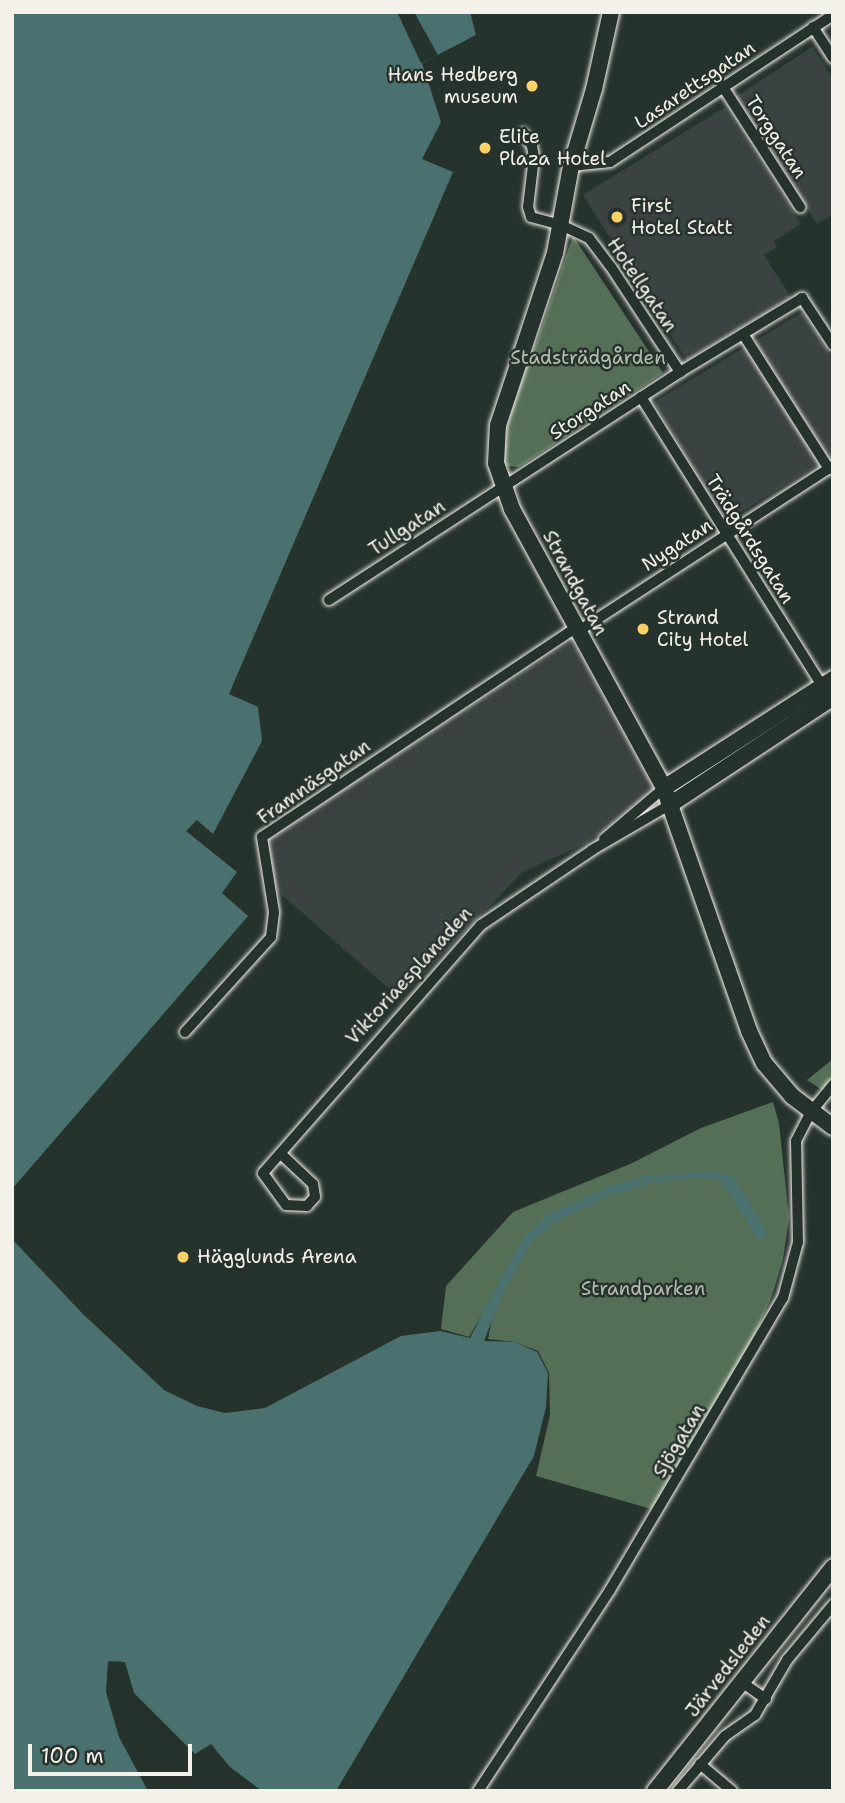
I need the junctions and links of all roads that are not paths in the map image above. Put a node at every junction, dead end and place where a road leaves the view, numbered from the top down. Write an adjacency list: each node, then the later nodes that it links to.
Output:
1 (611, 12): 7 (main road, Strandgatan)
2 (833, 15): 3 (street, Lasarettsgatan)
3 (813, 27): 4 (street); 5 (street, Lasarettsgatan)
4 (833, 58)
5 (723, 87): 7 (street, Lasarettsgatan); 8 (street, Torggatan)
6 (523, 133): 9 (street, Hotellgatan)
7 (571, 166): 9 (main road, Strandgatan)
8 (800, 207)
9 (561, 225): 12 (street, Hotellgatan); 15 (main road, Strandgatan)
10 (743, 334): 11 (street, Storgatan); 12 (street, Storgatan); 14 (street)
11 (833, 345)
12 (680, 372): 13 (street, Storgatan)
13 (641, 397): 15 (street, Storgatan); 16 (street, Trädgårdsgatan)
14 (831, 468): 16 (street, Nygatan)
15 (510, 481): 17 (street, Tullgatan); 18 (main road, Strandgatan)
16 (725, 534): 18 (street, Nygatan); 19 (street, Trädgårdsgatan)
17 (330, 600)
18 (576, 630): 20 (main road, Strandgatan); 23 (street, Framnäsgatan)
19 (829, 690): 20 (main road, Viktoriaesplanaden); 21 (main road, Viktoriaesplanaden)
20 (664, 788): 21 (main road, Strandgatan); 22 (street, Viktoriaesplanaden)
21 (671, 804): 22 (street, Viktoriaesplanaden); 25 (main road, Strandgatan)
22 (592, 850): 27 (street, Viktoriaesplanaden)
23 (185, 1032)
24 (833, 1085): 25 (street, Sjögatan)
25 (811, 1112): 26 (main road, Strandgatan); 33 (street, Sjögatan)
26 (833, 1127)
27 (281, 1154): 27 (street, Viktoriaesplanaden)
28 (833, 1567): 30 (main road, Järvedsleden)
29 (833, 1605): 31 (street)
30 (743, 1683): 31 (street); 34 (main road, Järvedsleden)
31 (766, 1699): 32 (street)
32 (700, 1765): 35 (street); 36 (street)
33 (478, 1791)
34 (655, 1791)
35 (678, 1791)
36 (732, 1791)

